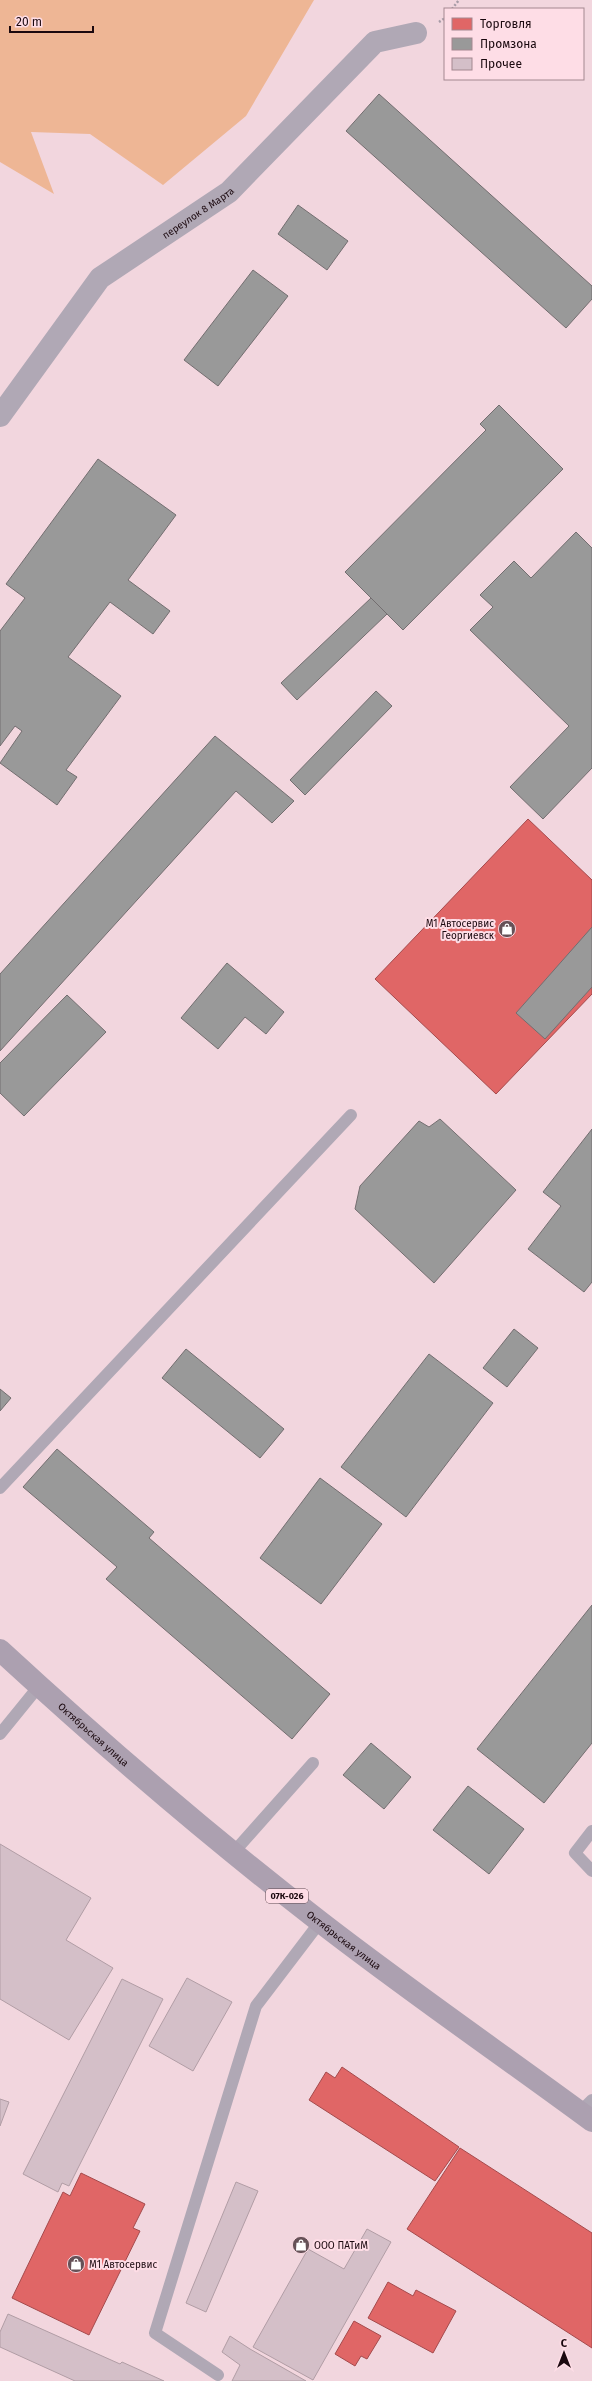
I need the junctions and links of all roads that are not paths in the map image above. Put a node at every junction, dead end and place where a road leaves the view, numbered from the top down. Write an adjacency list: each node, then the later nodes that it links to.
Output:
1 (416, 33): 2 (street, переулок 8 Марта)
2 (0, 416)
3 (351, 1115): 4 (lane)
4 (0, 1488)
5 (0, 1650): 6 (main road, Октябрьская улица / 07К-026)
6 (39, 1686): 7 (lane); 10 (main road, Октябрьская улица / 07К-026)
7 (0, 1734)
8 (313, 1763): 10 (lane)
9 (592, 1831): 11 (lane)
10 (233, 1853): 12 (main road, Октябрьская улица / 07К-026)
11 (592, 1871)
12 (320, 1922): 13 (main road, Октябрьская улица / 07К-026); 14 (lane)
13 (588, 2111)
14 (218, 2375)

